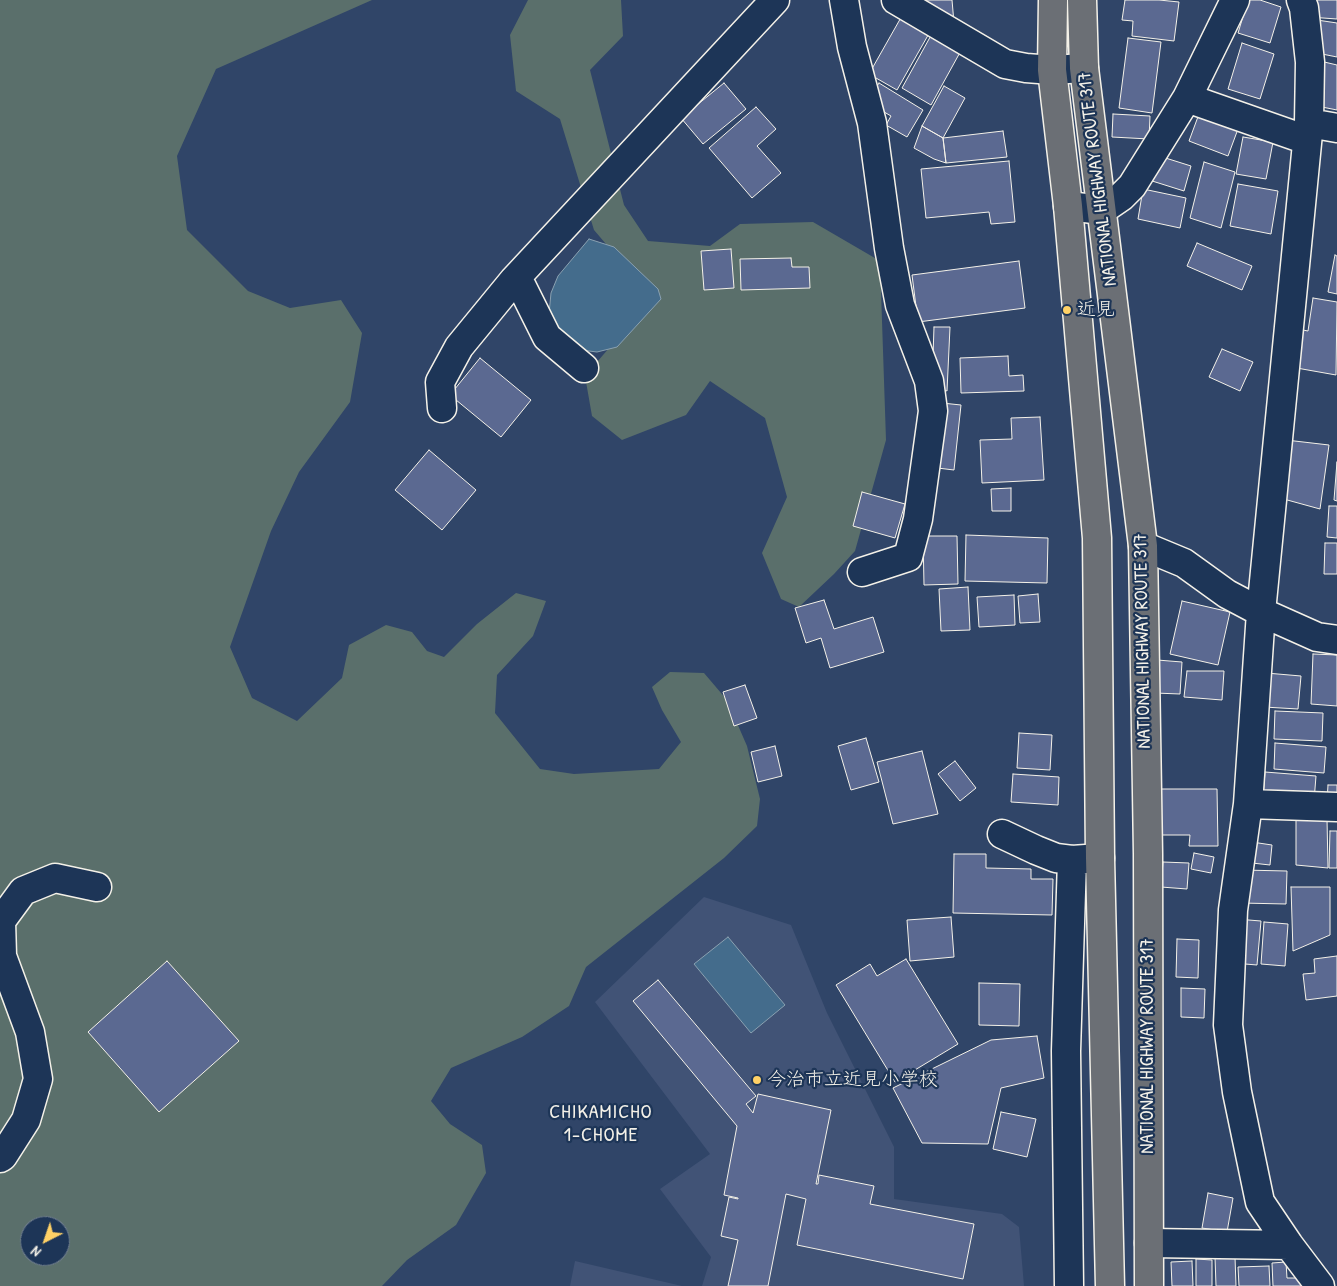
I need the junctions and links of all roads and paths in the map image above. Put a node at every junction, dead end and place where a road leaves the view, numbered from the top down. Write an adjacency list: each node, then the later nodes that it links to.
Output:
1 (775, 0): 15 (street)
2 (844, 0): 19 (street)
3 (896, 0): 9 (street)
4 (1053, 0): 9 (highway, NATIONAL HIGHWAY ROUTE 317)
5 (1082, 0): 8 (highway, NATIONAL HIGHWAY ROUTE 317)
6 (1234, 0): 10 (street)
7 (1301, 0): 12 (street)
8 (1084, 68): 9 (street); 14 (highway, NATIONAL HIGHWAY ROUTE 317)
9 (1052, 70): 13 (highway, NATIONAL HIGHWAY ROUTE 317)
10 (1187, 98): 12 (street); 14 (street)
11 (1337, 128): 12 (street)
12 (1308, 132): 20 (street)
13 (1068, 206): 14 (street); 25 (highway, NATIONAL HIGHWAY ROUTE 317)
14 (1102, 210): 18 (highway, NATIONAL HIGHWAY ROUTE 317)
15 (517, 277): 16 (street); 17 (street)
16 (584, 368)
17 (442, 408)
18 (1143, 546): 20 (street); 29 (highway, NATIONAL HIGHWAY ROUTE 317)
19 (862, 572)
20 (1261, 612): 21 (street); 22 (street)
21 (1337, 640)
22 (1248, 804): 23 (street); 30 (street)
23 (1337, 807)
24 (1002, 834): 26 (street)
25 (1100, 858): 26 (street); 32 (highway, NATIONAL HIGHWAY ROUTE 317)
26 (1072, 860): 31 (street)
27 (98, 887): 28 (street)
28 (0, 1158)
29 (1148, 1243): 30 (street); 33 (highway, NATIONAL HIGHWAY ROUTE 317)
30 (1289, 1245): 34 (street)
31 (1069, 1286)
32 (1110, 1286)
33 (1149, 1286)
34 (1320, 1286)

